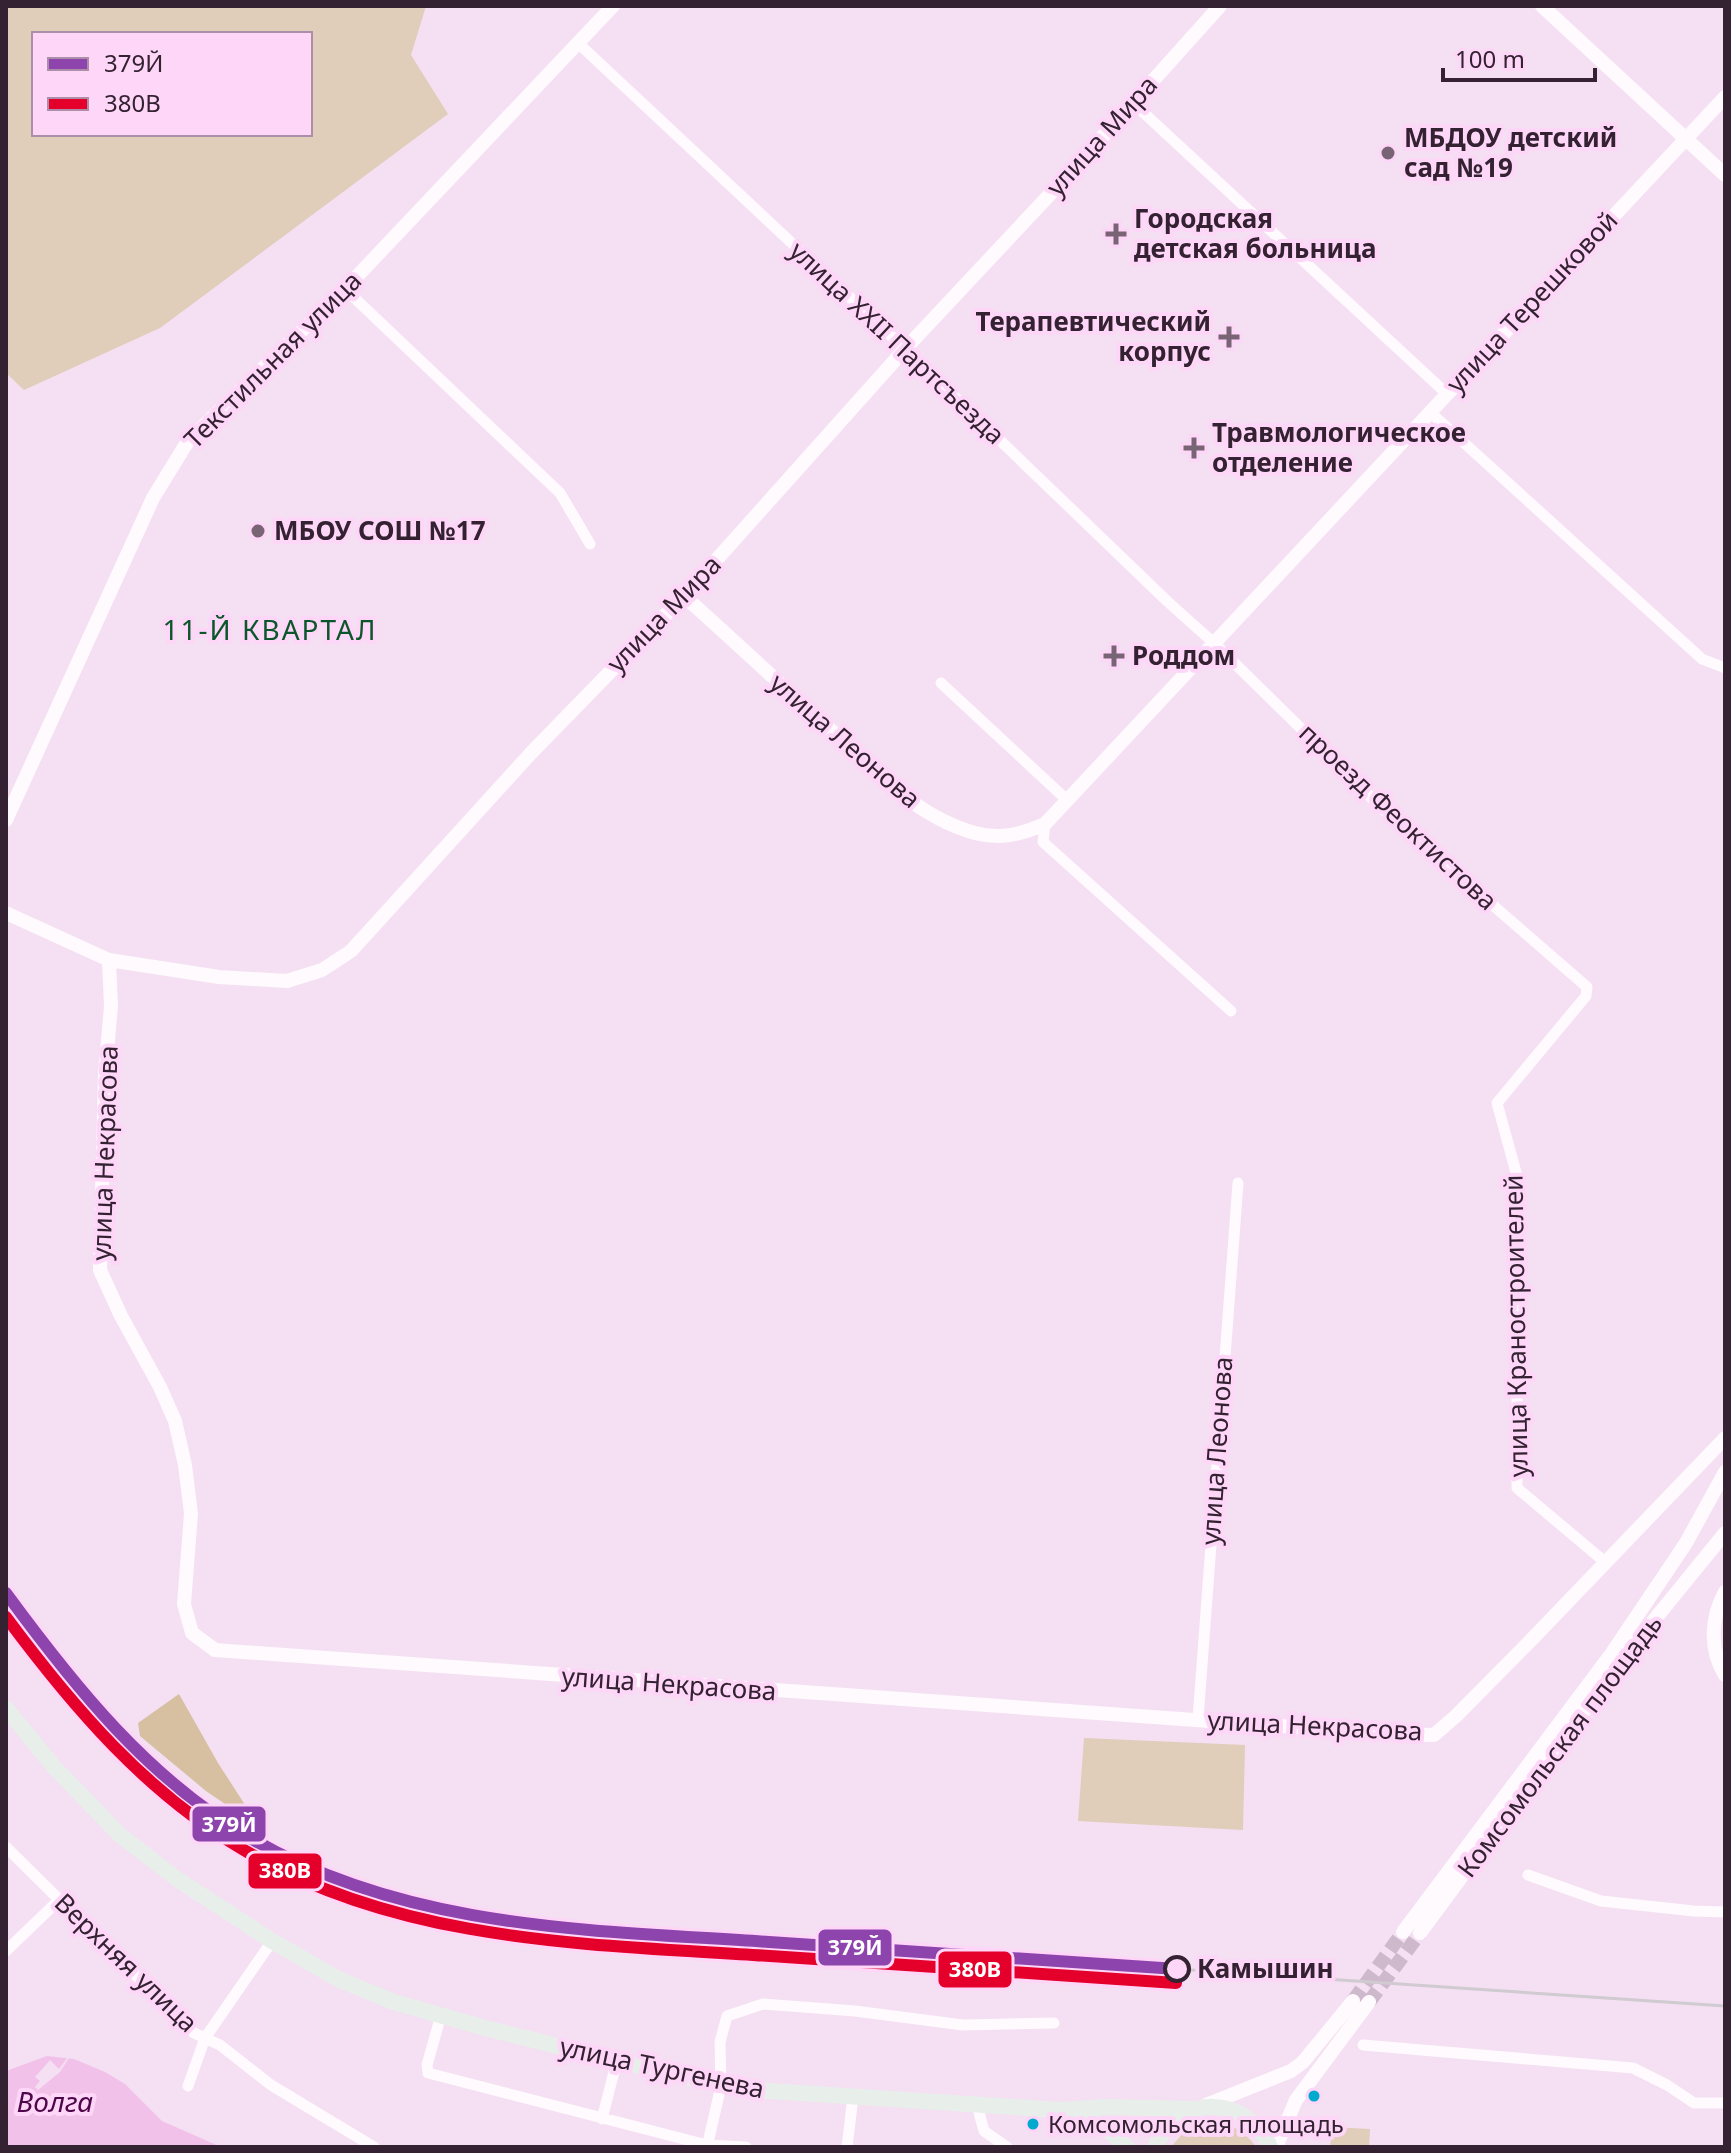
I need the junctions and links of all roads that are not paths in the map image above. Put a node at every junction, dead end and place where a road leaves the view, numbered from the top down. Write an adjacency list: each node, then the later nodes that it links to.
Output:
1 (613, 6): 4 (street, Текстильная улица)
2 (1220, 6): 6 (street, улица Мира)
3 (1542, 6): 7 (street)
4 (578, 43): 9 (street, Текстильная улица); 10 (street, улица XXII Партсъезда)
5 (1725, 97): 7 (street, улица Терешковой)
6 (1132, 102): 10 (street, улица Мира); 11 (street)
7 (1686, 139): 8 (street); 11 (street, улица Терешковой)
8 (1725, 175)
9 (345, 289): 13 (street); 19 (street, Текстильная улица)
10 (905, 349): 14 (street, улица Мира); 15 (street, улица XXII Партсъезда)
11 (1446, 393): 12 (street, улица Терешковой)
12 (1430, 412): 15 (street, улица Терешковой); 16 (street)
13 (590, 544)
14 (684, 596): 20 (street, улица Леонова); 22 (street, улица Мира)
15 (1215, 644): 18 (street, улица Терешковой); 23 (street, проезд Феоктистова)
16 (1725, 668)
17 (941, 683): 18 (street)
18 (1068, 801): 20 (street, улица Терешковой)
19 (6, 820)
20 (1045, 824): 24 (street)
21 (6, 913): 22 (street, улица Мира)
22 (109, 960): 33 (street, улица Некрасова)
23 (1587, 987): 29 (street, улица Краностроителей)
24 (1231, 1011)
25 (1238, 1183): 33 (street, улица Леонова)
26 (1724, 1440): 29 (street, улица Некрасова)
27 (1725, 1472): 38 (street)
28 (1725, 1533): 39 (street, Комсомольская площадь)
29 (1605, 1562): 33 (street, улица Некрасова)
30 (1725, 1592): 31 (street)
31 (1725, 1675)
32 (6, 1708): 40 (main road, улица Тургенева)
33 (1198, 1719)
34 (6, 1847): 36 (street, Верхняя улица)
35 (1528, 1875): 37 (street)
36 (59, 1900): 41 (street); 46 (street, Верхняя улица)
37 (1725, 1912)
38 (1403, 1932)
39 (1420, 1933)
40 (272, 1941): 44 (main road, улица Тургенева); 46 (street)
41 (6, 1951)
42 (1353, 2001): 54 (street)
43 (1369, 2002): 65 (street)
44 (441, 2015): 48 (main road, улица Тургенева); 56 (street)
45 (1054, 2023): 50 (street)
46 (205, 2038): 49 (street); 58 (street, Верхняя улица)
47 (1363, 2045): 52 (street)
48 (617, 2060): 50 (main road, улица Тургенева); 56 (street)
49 (188, 2086)
50 (721, 2086): 51 (main road, улица Тургенева); 57 (street)
51 (853, 2097): 53 (main road, улица Тургенева); 60 (street)
52 (1725, 2103)
53 (977, 2105): 55 (main road, улица Тургенева); 61 (street)
54 (1197, 2108): 55 (main road, улица Тургенева); 63 (main road); 64 (main road)
55 (1071, 2110): 62 (main road)
56 (602, 2119): 57 (street)
57 (707, 2146): 59 (street)
58 (374, 2147)
59 (746, 2147)
60 (847, 2147)
61 (1007, 2147)
62 (1127, 2147)
63 (1155, 2147)
64 (1270, 2147)
65 (1276, 2147)

